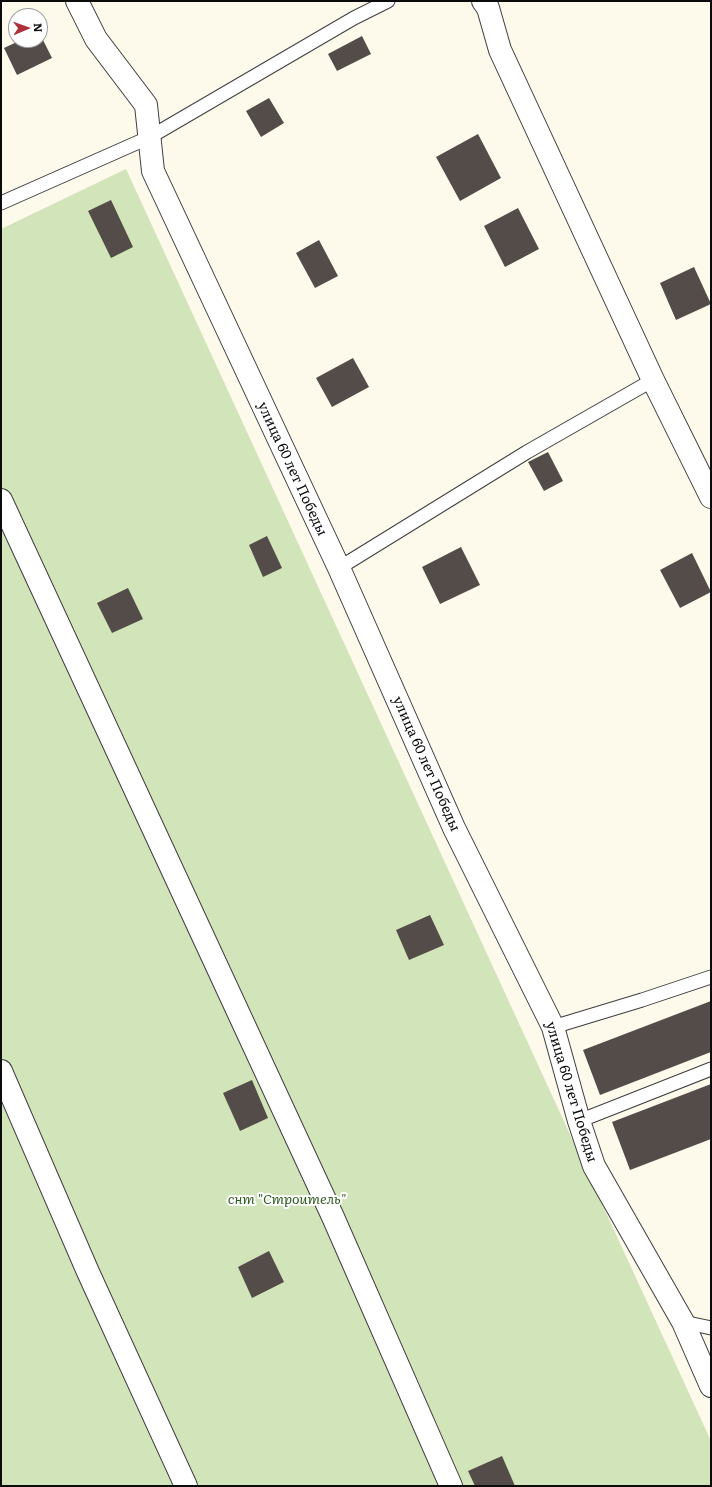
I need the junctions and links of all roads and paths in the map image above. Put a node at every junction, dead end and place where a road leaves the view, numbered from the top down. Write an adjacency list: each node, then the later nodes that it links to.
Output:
1 (77, 1): 4 (street, улица 60 лет Победы)
2 (388, 1): 4 (lane)
3 (483, 1): 6 (street)
4 (150, 137): 5 (lane); 9 (street, улица 60 лет Победы)
5 (1, 203)
6 (653, 380): 7 (street); 9 (lane)
7 (711, 497)
8 (1, 500): 19 (street)
9 (339, 568): 11 (street, улица 60 лет Победы)
10 (711, 977): 11 (lane)
11 (553, 1027): 14 (street, улица 60 лет Победы)
12 (711, 1069): 14 (lane)
13 (1, 1071): 18 (street)
14 (579, 1120): 15 (street, улица 60 лет Победы)
15 (683, 1322): 16 (lane); 17 (street, улица 60 лет Победы)
16 (711, 1328)
17 (711, 1386)
18 (186, 1486)
19 (451, 1486)

